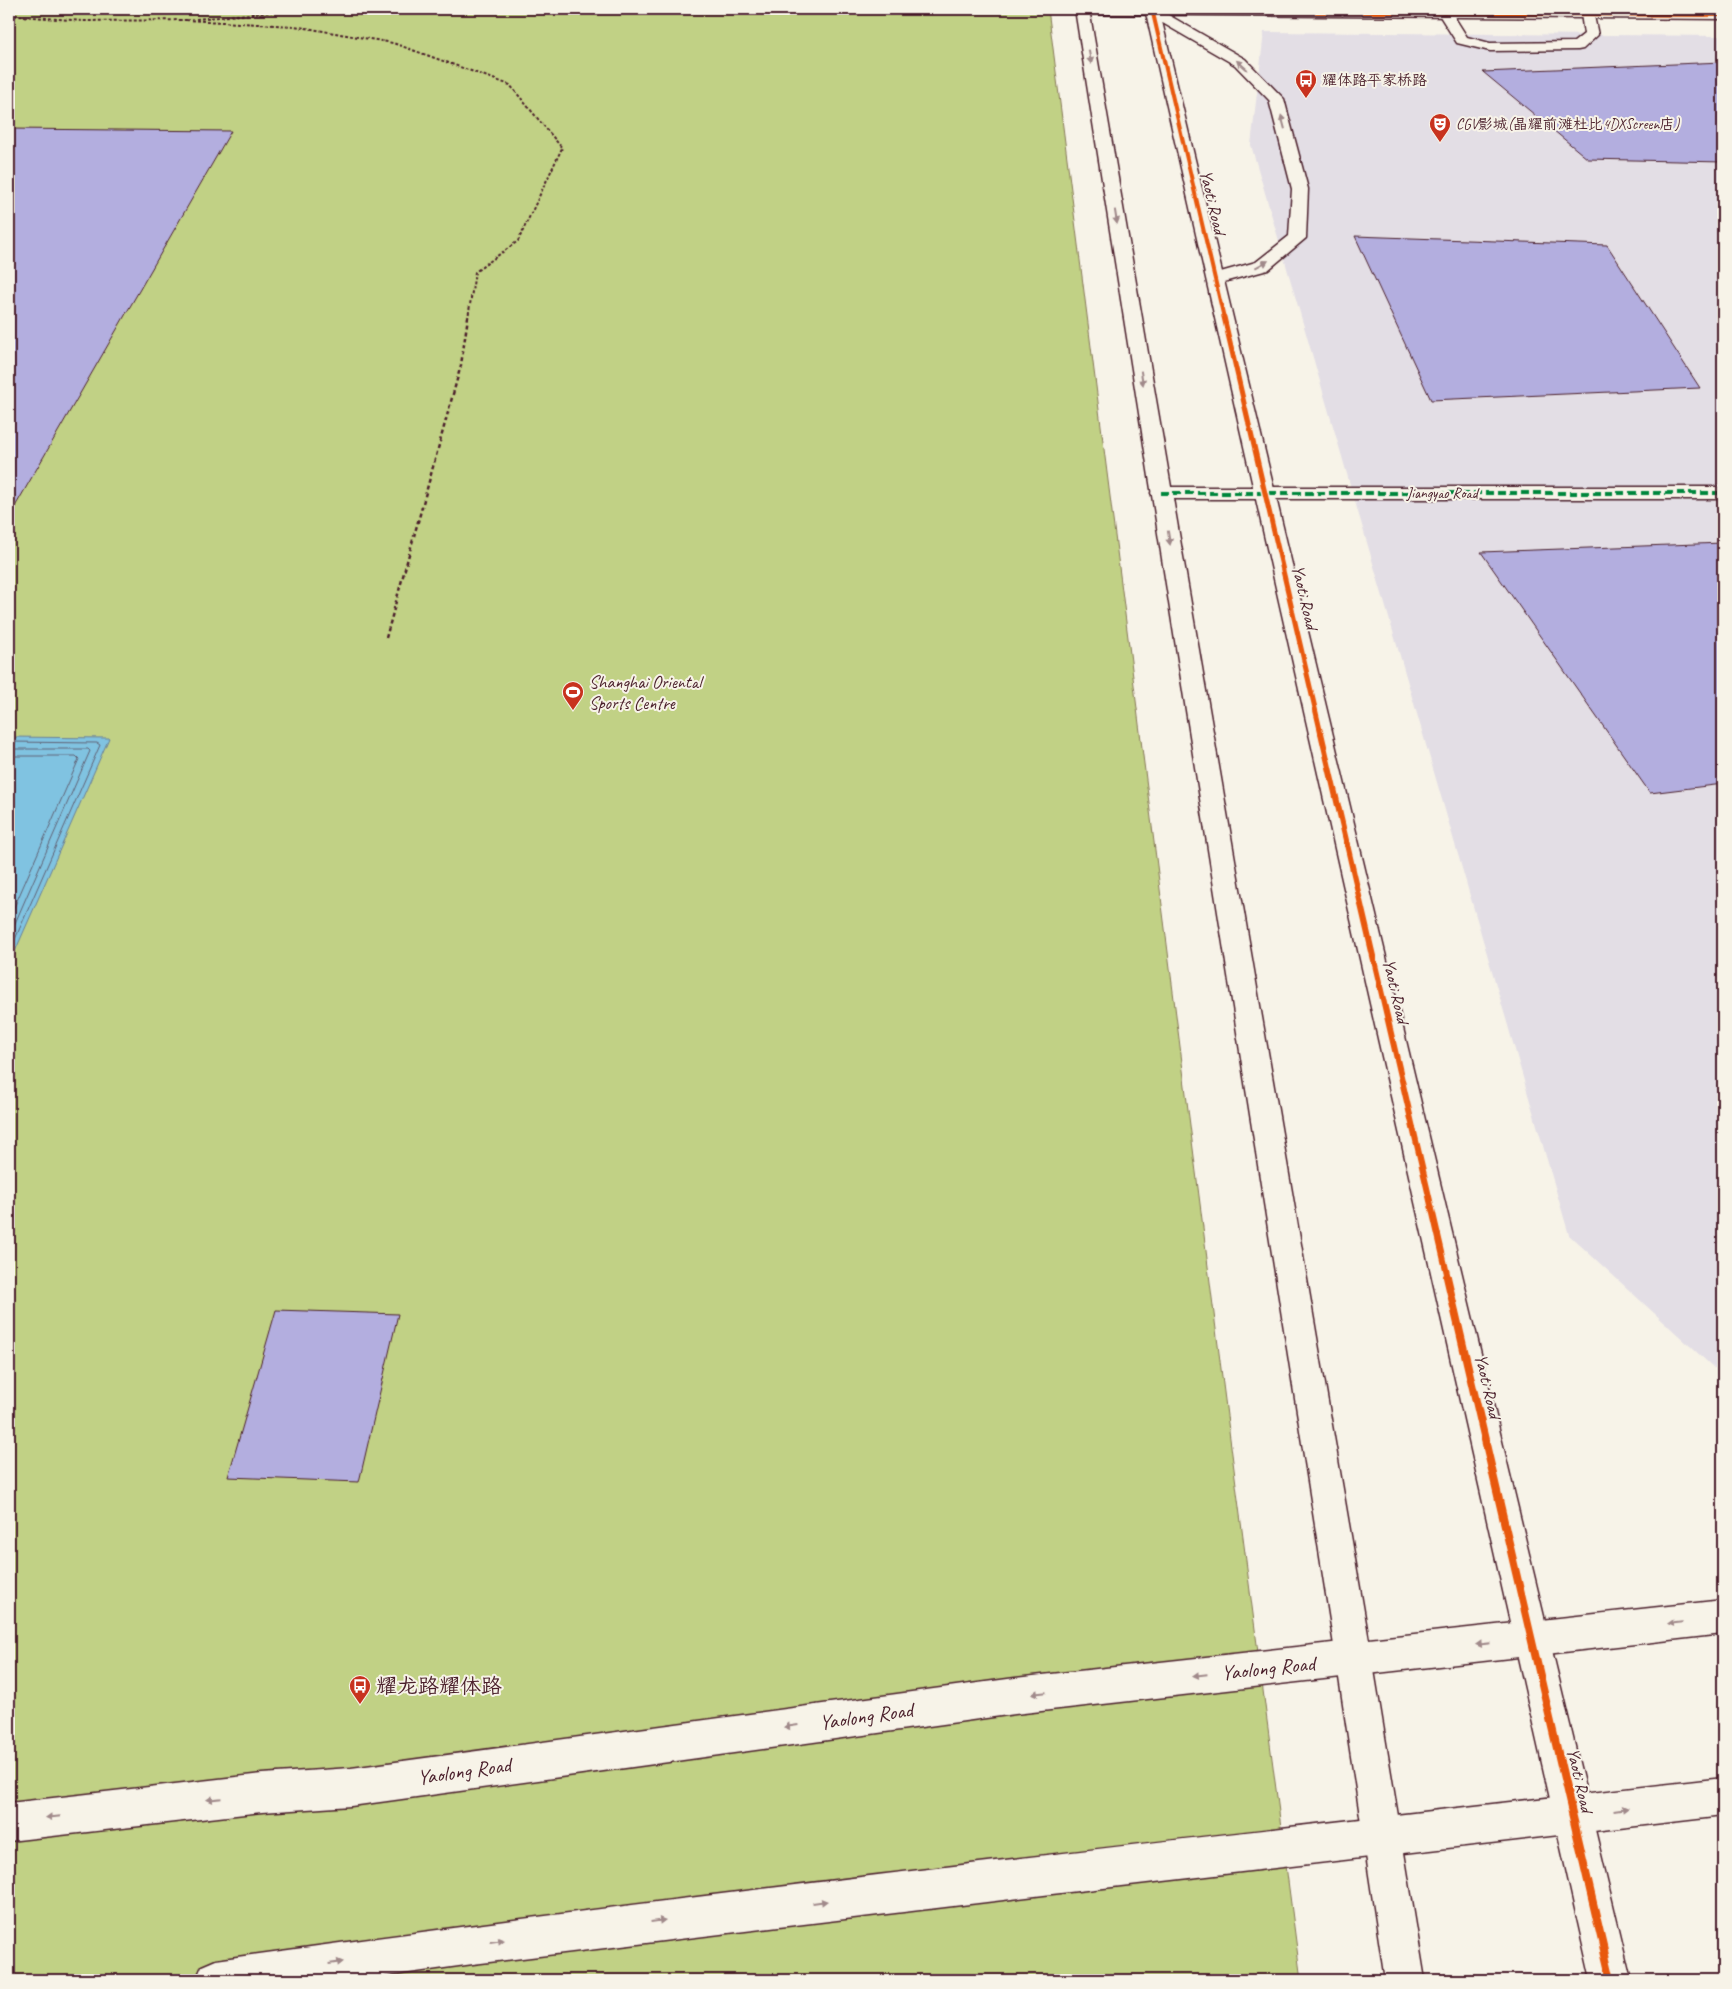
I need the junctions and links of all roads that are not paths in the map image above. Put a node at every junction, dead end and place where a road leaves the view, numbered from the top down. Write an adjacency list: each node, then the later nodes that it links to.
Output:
1 (1082, 10): 2 (street); 7 (street, one-way to 7)
2 (1152, 10): 3 (street); 6 (street, Yaoti Road); 6 (street, one-way to 2)
3 (1445, 13): 4 (street); 4 (street)
4 (1588, 14): 5 (street)
5 (1723, 15)
6 (1216, 279): 8 (street, Yaoti Road)
7 (1161, 493): 8 (street, Jiangyao Road); 12 (street, one-way to 12)
8 (1265, 493): 9 (street, Jiangyao Road); 11 (street, Yaoti Road)
9 (1723, 493)
10 (1723, 1617): 11 (street, Yaolong Road, one-way to 11)
11 (1532, 1638): 12 (street, Yaolong Road, one-way to 12); 14 (street, Yaoti Road)
12 (1354, 1658): 15 (street, Yaolong Road, one-way to 15); 16 (street)
13 (1723, 1797): 14 (street, one-way to 13)
14 (1572, 1814): 16 (street); 19 (street, Yaoti Road)
15 (9, 1822)
16 (1382, 1836): 17 (street, one-way to 16); 18 (street)
17 (226, 1979)
18 (1405, 1980)
19 (1611, 1980)

